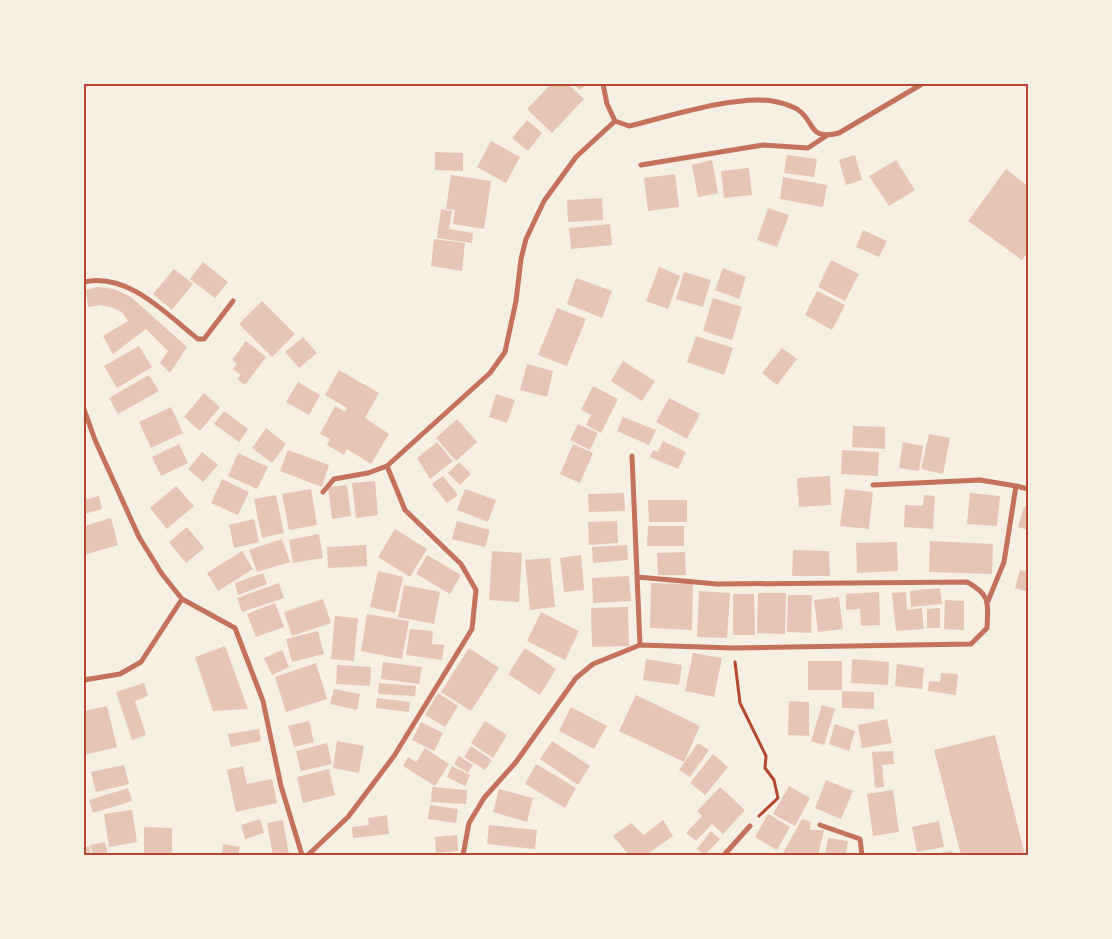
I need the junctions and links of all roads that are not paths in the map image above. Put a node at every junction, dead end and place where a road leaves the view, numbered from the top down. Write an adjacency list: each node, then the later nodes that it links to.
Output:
1 (603, 84): 3 (street)
2 (922, 84): 4 (street)
3 (615, 121): 4 (street); 10 (street)
4 (826, 136): 5 (street)
5 (641, 165)
6 (84, 282): 7 (street)
7 (233, 301)
8 (84, 409): 16 (street)
9 (632, 456): 15 (street)
10 (387, 466): 14 (street); 23 (street)
11 (874, 485): 12 (street)
12 (1016, 486): 13 (street); 17 (street)
13 (1028, 489)
14 (323, 492)
15 (637, 577): 17 (street); 18 (street)
16 (182, 599): 19 (street); 22 (street)
17 (988, 602): 18 (street)
18 (640, 645): 24 (street)
19 (84, 680)
20 (820, 825): 26 (street)
21 (750, 826): 25 (street)
22 (302, 855)
23 (308, 855)
24 (463, 855)
25 (724, 855)
26 (862, 855)

